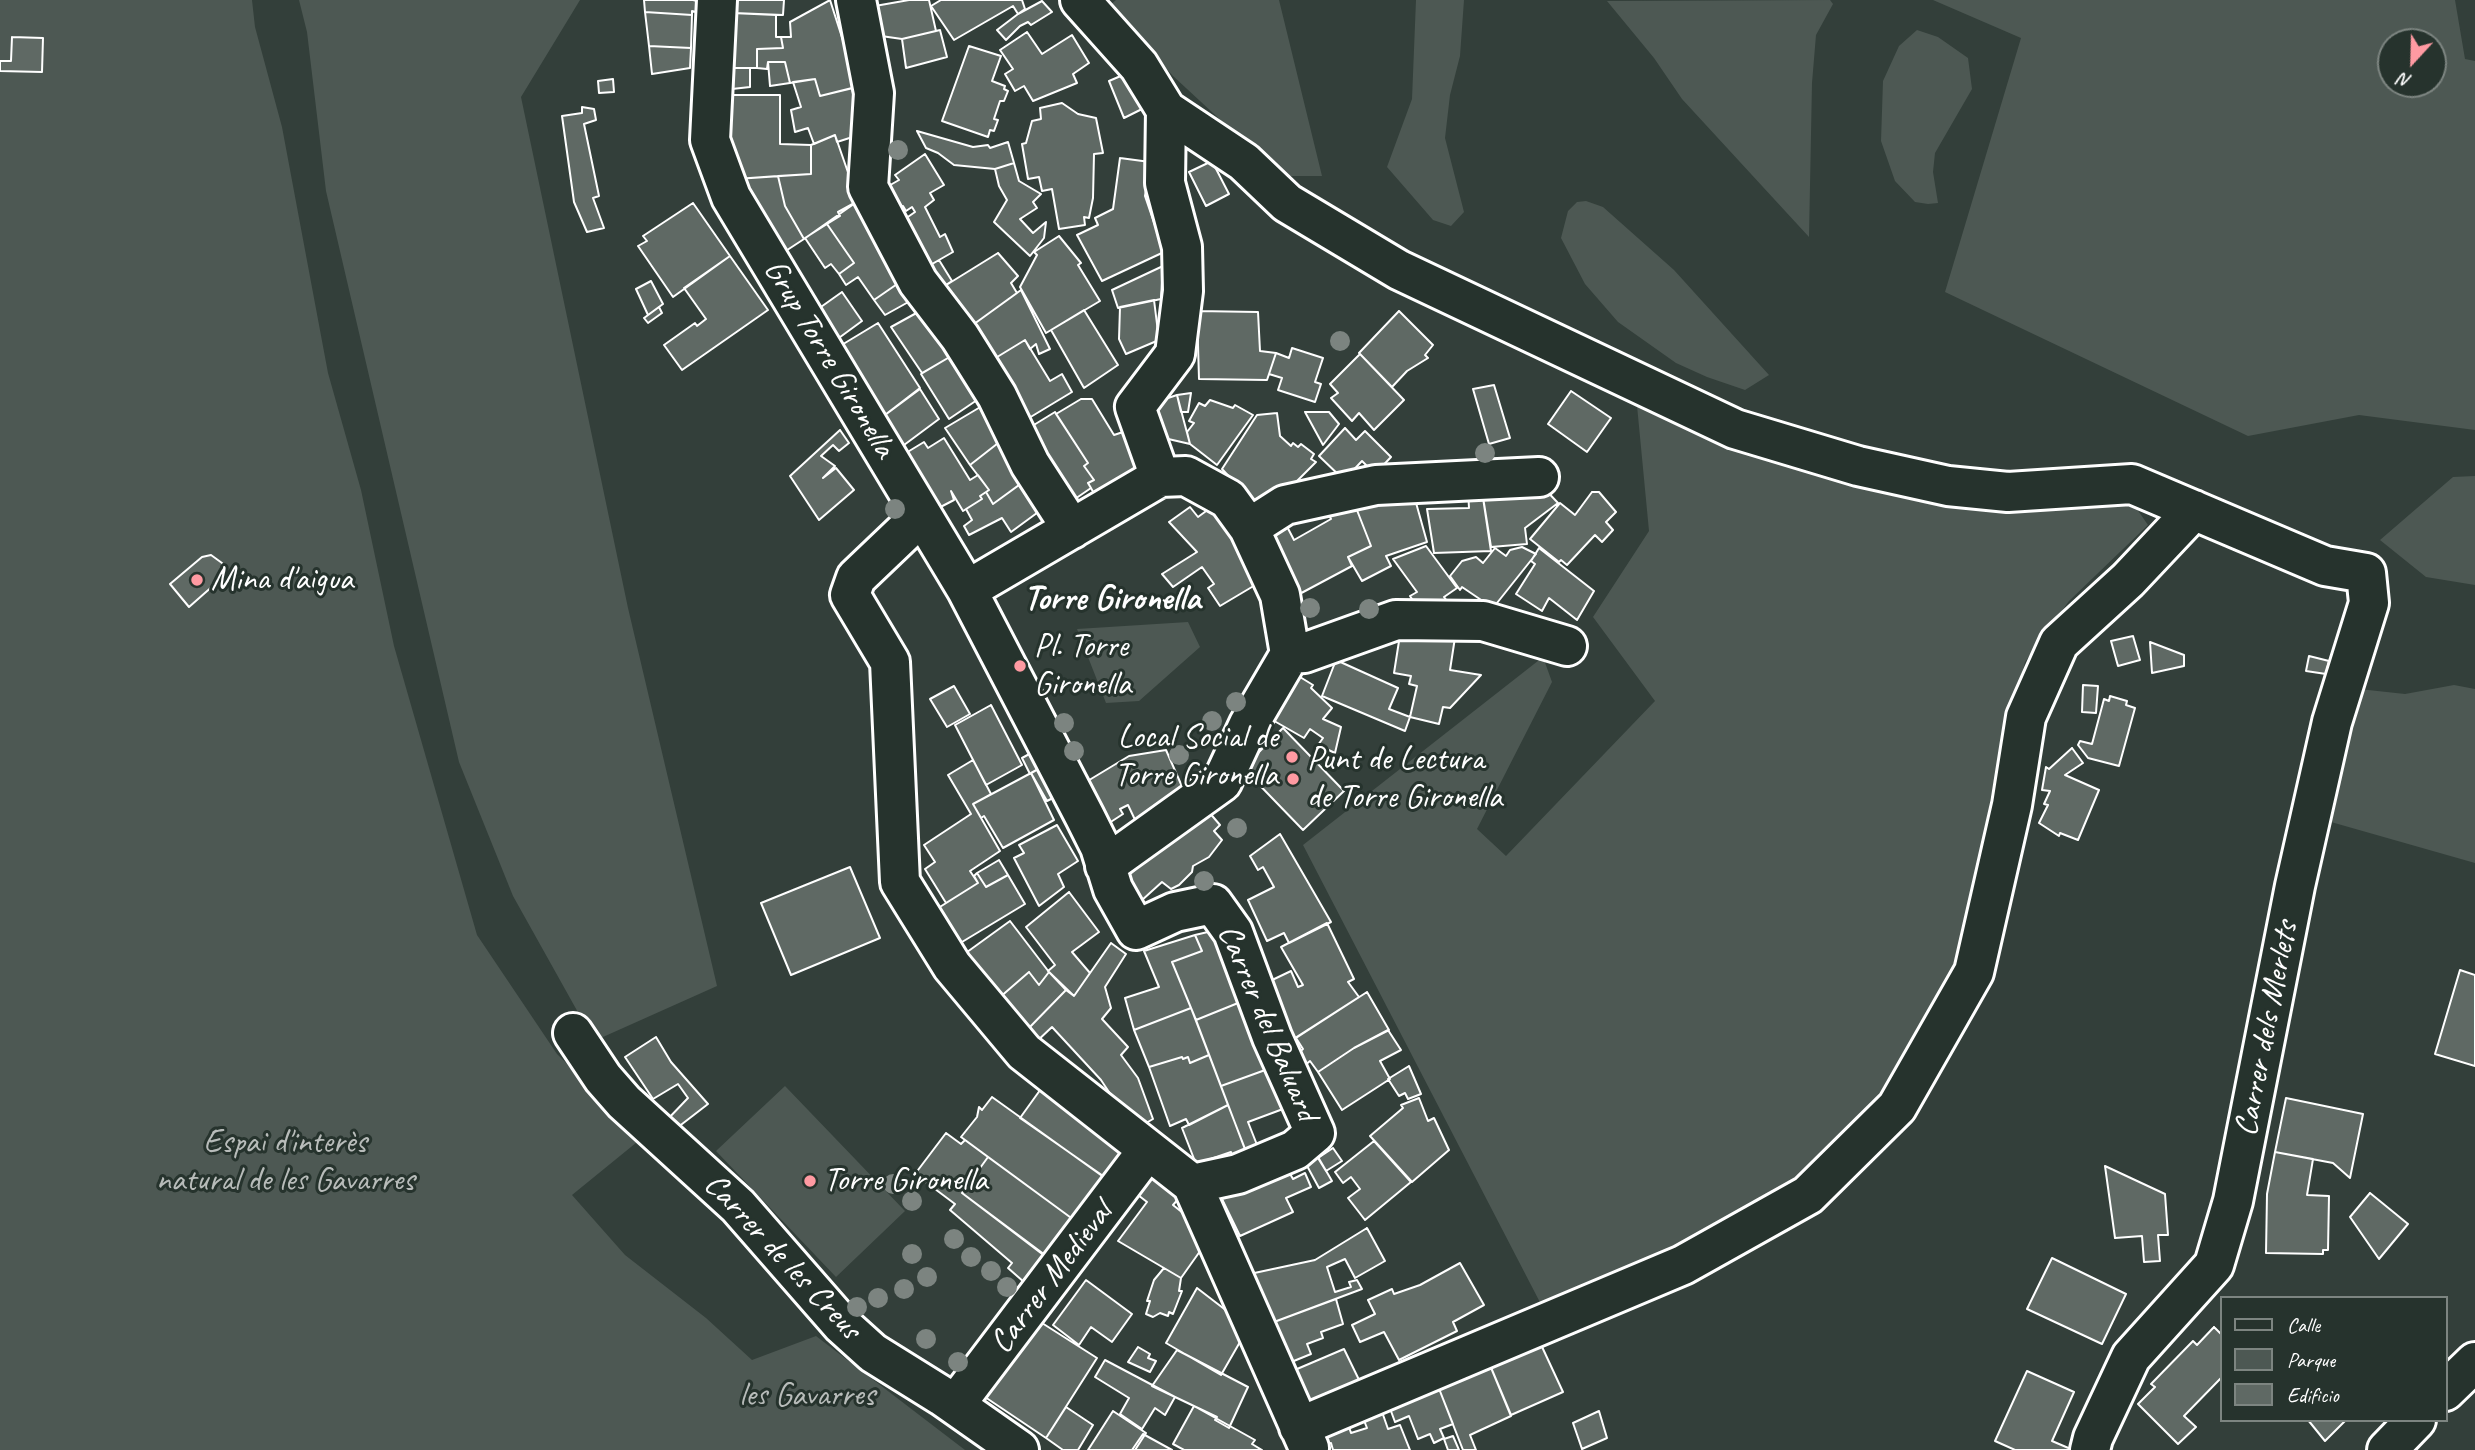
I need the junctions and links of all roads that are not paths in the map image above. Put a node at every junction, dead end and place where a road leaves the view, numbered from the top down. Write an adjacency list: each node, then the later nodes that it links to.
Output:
1 (717, 0): 8 (street, Grup Torre Gironella)
2 (856, 0): 10 (street)
3 (1080, 0): 4 (street)
4 (1166, 110): 5 (street); 7 (street)
5 (1160, 477): 9 (street); 10 (street)
6 (1539, 477): 9 (street)
7 (2194, 510): 23 (street); 25 (street, Carrer dels Merlets)
8 (922, 515): 11 (street, Grup Torre Gironella); 17 (street)
9 (1250, 528): 13 (street)
10 (1072, 529): 11 (street)
11 (967, 590): 14 (street, Grup Torre Gironella)
12 (1567, 646): 13 (street)
13 (1290, 654): 14 (street)
14 (1105, 866): 15 (street, Grup Torre Gironella)
15 (1213, 904): 18 (street, Carrer del Baluard)
16 (573, 1032): 21 (street, Carrer de les Creus)
17 (1147, 1151): 18 (street); 21 (street, Carrer Medieval)
18 (1192, 1184): 23 (street)
19 (2475, 1362): 20 (street)
20 (2447, 1389)
21 (955, 1405): 24 (street, Carrer de les Creus)
22 (2414, 1422): 26 (street)
23 (1304, 1438)
24 (1019, 1450)
25 (2091, 1450)
26 (2387, 1450)

